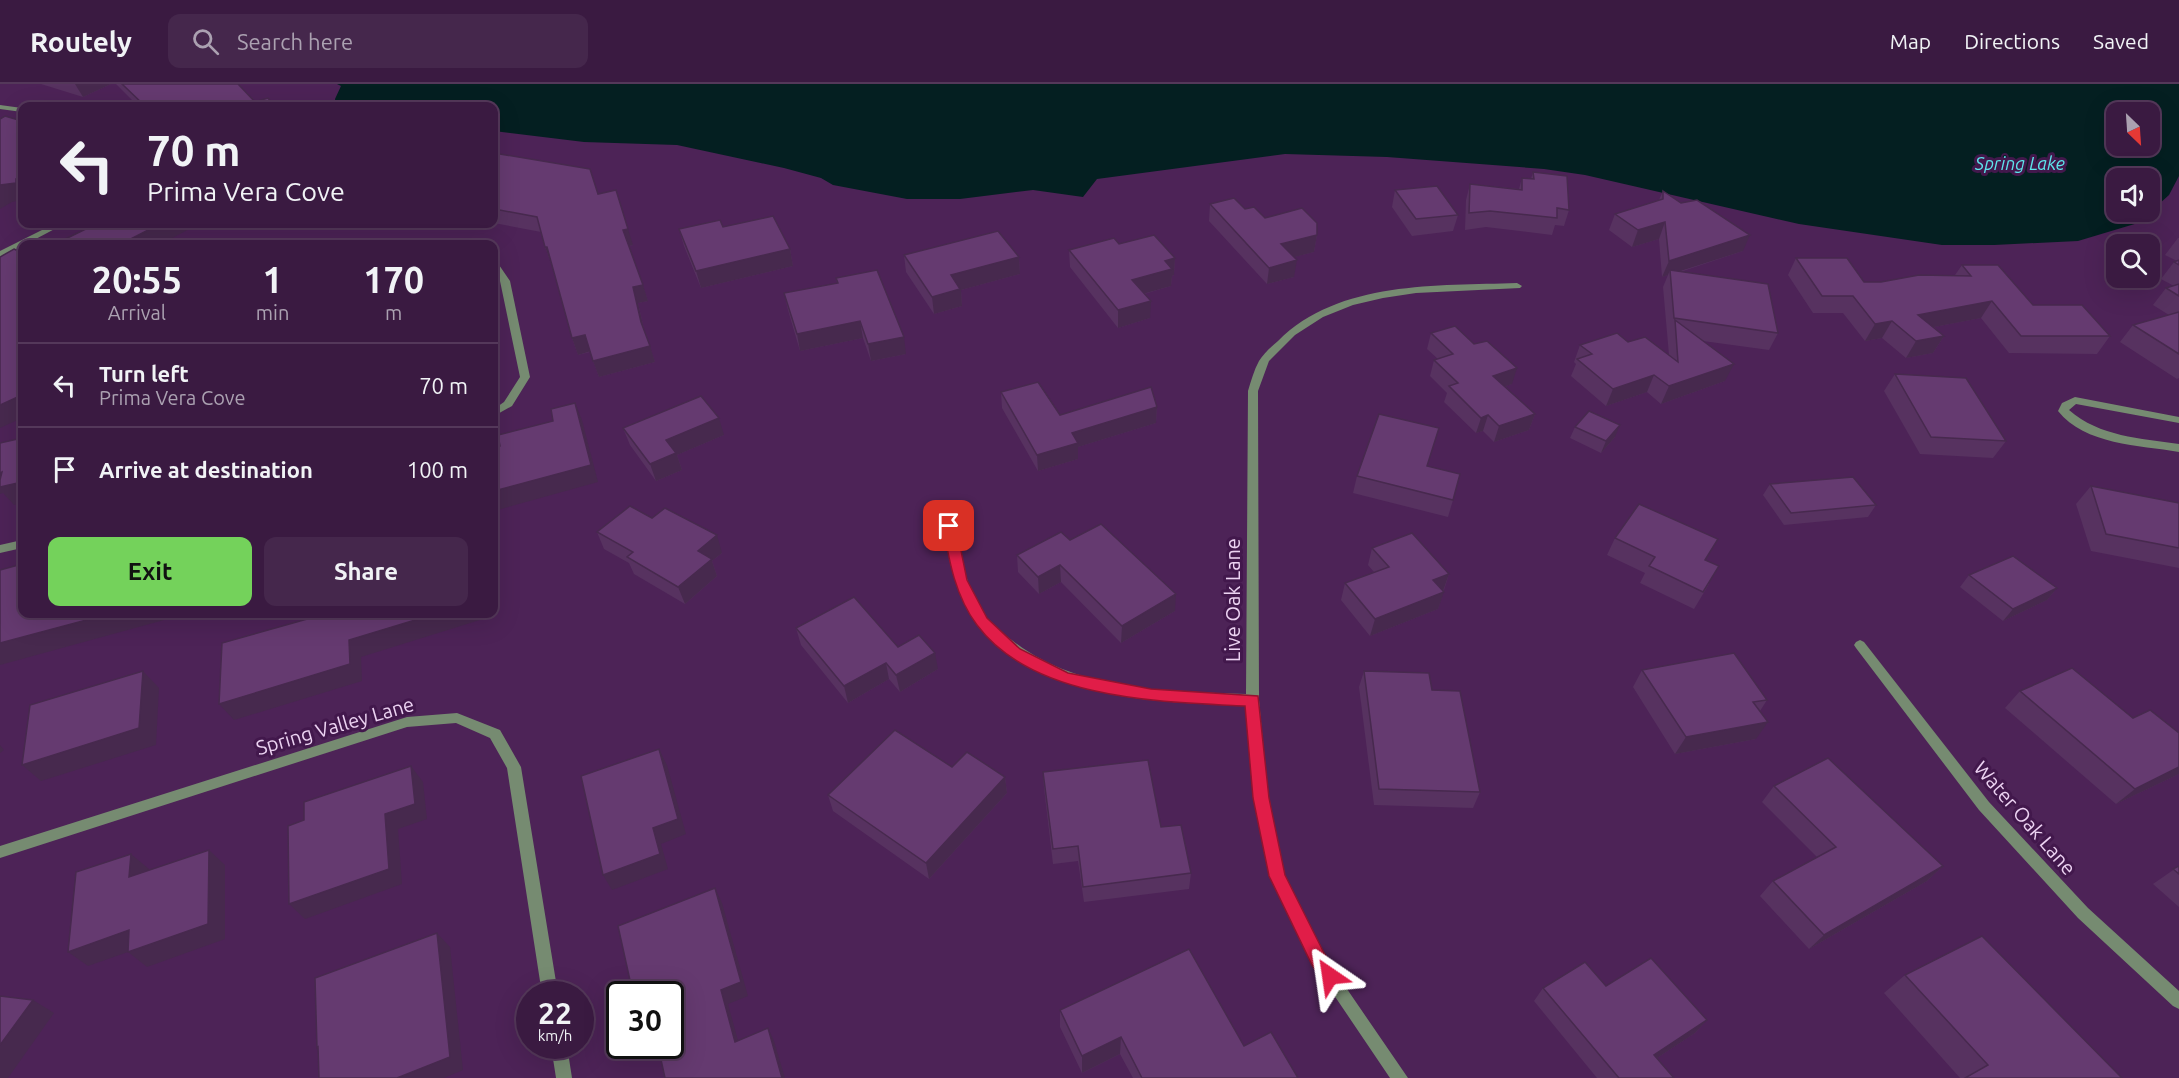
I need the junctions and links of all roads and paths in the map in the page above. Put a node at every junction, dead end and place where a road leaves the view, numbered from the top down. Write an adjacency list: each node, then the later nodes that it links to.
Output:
1 (0, 107): 2 (street)
2 (18, 109)
3 (52, 228): 4 (street)
4 (29, 240)
5 (18, 246): 6 (street)
6 (0, 255)
7 (498, 270): 9 (street)
8 (1517, 286): 16 (street, Live Oak Lane)
9 (498, 410)
10 (2179, 420): 11 (street)
11 (2179, 448)
12 (949, 526): 16 (street)
13 (18, 544): 14 (street)
14 (0, 549)
15 (1860, 645): 19 (street, Water Oak Lane)
16 (1252, 700): 22 (street, Live Oak Lane)
17 (0, 852): 18 (street, Spring Valley Lane)
18 (548, 981)
19 (2179, 1001)
20 (560, 1059): 21 (street)
21 (564, 1078)
22 (1400, 1078)

